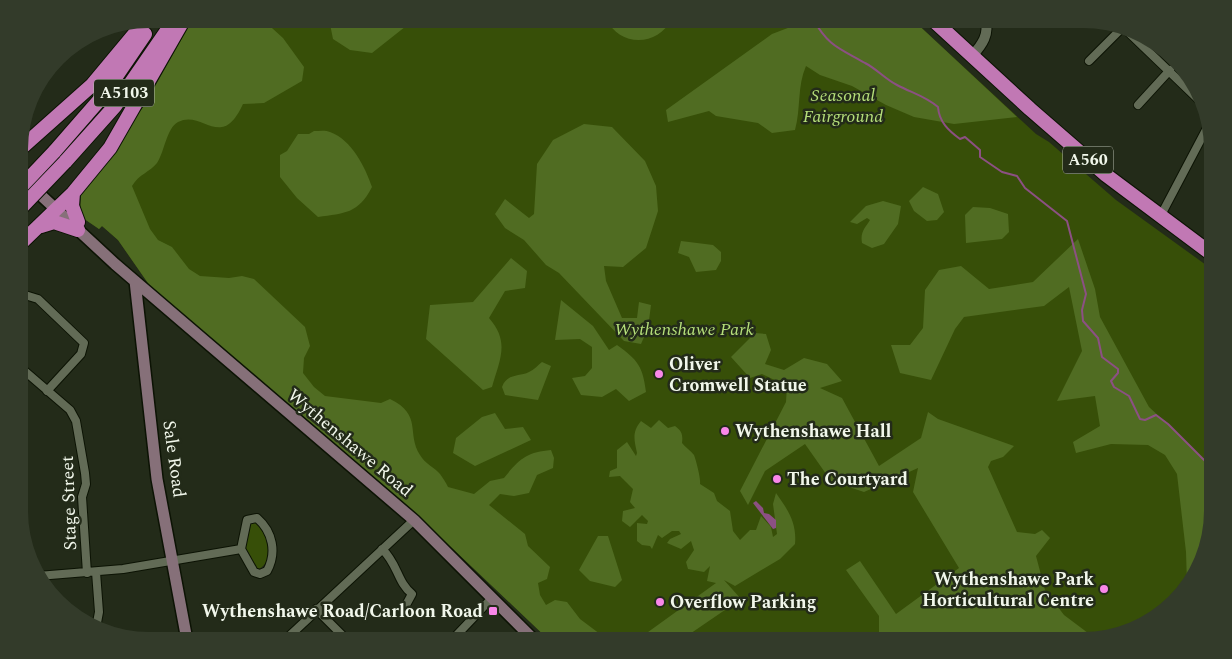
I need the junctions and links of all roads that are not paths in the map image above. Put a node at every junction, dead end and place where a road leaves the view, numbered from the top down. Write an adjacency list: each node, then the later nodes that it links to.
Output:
1 (139, 28): 15 (highway)
2 (150, 28): 17 (highway, A5103, bridge)
3 (169, 28): 20 (highway, A5103, bridge)
4 (179, 28): 19 (highway)
5 (943, 28): 9 (highway, A560)
6 (987, 28): 9 (street)
7 (1119, 33): 10 (street)
8 (1137, 40): 11 (street)
9 (972, 56): 22 (highway, A560)
10 (1089, 61)
11 (1170, 70): 12 (street); 13 (street)
12 (1189, 89)
13 (1138, 105)
14 (1203, 136): 22 (street)
15 (28, 141)
16 (28, 175): 21 (main road, Wythenshawe Road)
17 (28, 179)
18 (28, 182): 21 (main road, Wythenshawe Road)
19 (73, 193): 21 (highway); 24 (highway)
20 (28, 201)
21 (59, 208): 23 (highway); 24 (main road, Wythenshawe Road)
22 (1160, 217): 26 (highway, A560)
23 (40, 226): 24 (highway); 25 (highway)
24 (78, 226): 27 (main road, Wythenshawe Road)
25 (28, 237)
26 (1204, 249)
27 (135, 281): 31 (main road, Wythenshawe Road); 34 (main road, Sale Road)
28 (28, 296): 30 (street)
29 (28, 374): 30 (street, Stage Street)
30 (47, 391): 35 (street, Stage Street)
31 (414, 520): 33 (street); 37 (main road, Wythenshawe Road)
32 (240, 549): 32 (street); 34 (street)
33 (382, 549): 38 (street); 39 (street)
34 (172, 560): 35 (street); 41 (main road, Sale Road)
35 (92, 572): 36 (street); 40 (street, Stage Street)
36 (46, 575)
37 (491, 599): 44 (street); 45 (main road, Wythenshawe Road)
38 (406, 605)
39 (316, 609): 42 (street); 43 (street)
40 (97, 620)
41 (185, 632)
42 (293, 632)
43 (339, 632)
44 (457, 632)
45 (525, 632)

